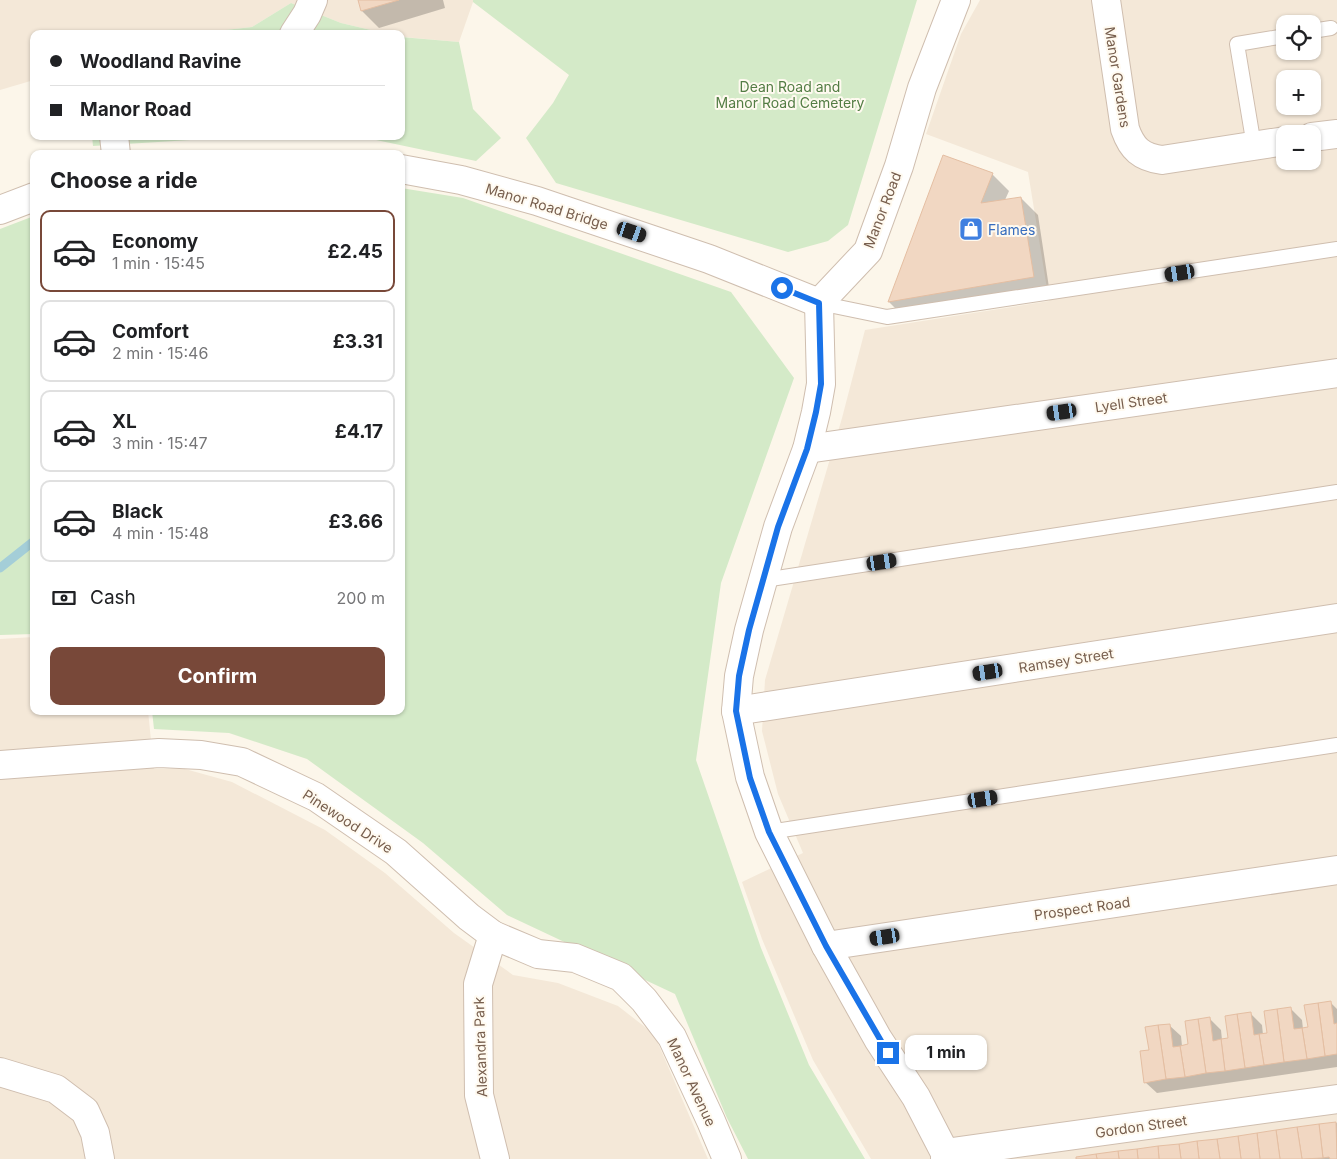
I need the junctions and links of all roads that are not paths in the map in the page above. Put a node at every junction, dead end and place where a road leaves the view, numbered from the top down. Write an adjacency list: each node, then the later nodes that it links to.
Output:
1 (314, 0): 5 (street)
2 (956, 0): 16 (street, Manor Road)
3 (1106, 0): 11 (street, Manor Gardens)
4 (1331, 28): 6 (lane)
5 (296, 30)
6 (1321, 30)
7 (1276, 38): 11 (lane)
8 (1337, 134): 9 (street)
9 (1321, 136)
10 (1276, 142): 11 (street, Manor Gardens)
11 (1254, 146)
12 (405, 170): 16 (street, Manor Road Bridge)
13 (30, 198): 14 (street)
14 (0, 210)
15 (1337, 249): 16 (lane)
16 (819, 303): 18 (street)
17 (1337, 373): 18 (street, Lyell Street)
18 (807, 449): 20 (street)
19 (1337, 492): 20 (lane)
20 (764, 580): 22 (street)
21 (1337, 618): 22 (street, Ramsey Street)
22 (736, 711): 25 (street)
23 (1337, 745): 25 (lane)
24 (0, 765): 27 (street, Pinewood Drive)
25 (769, 832): 28 (street)
26 (1337, 870): 28 (street, Prospect Road)
27 (493, 935): 33 (street, Alexandra Park); 34 (street, Manor Avenue)
28 (826, 946): 31 (street)
29 (0, 1072): 32 (street)
30 (1337, 1099): 31 (street, Gordon Street)
31 (945, 1156)
32 (100, 1159)
33 (495, 1159)
34 (727, 1159)

